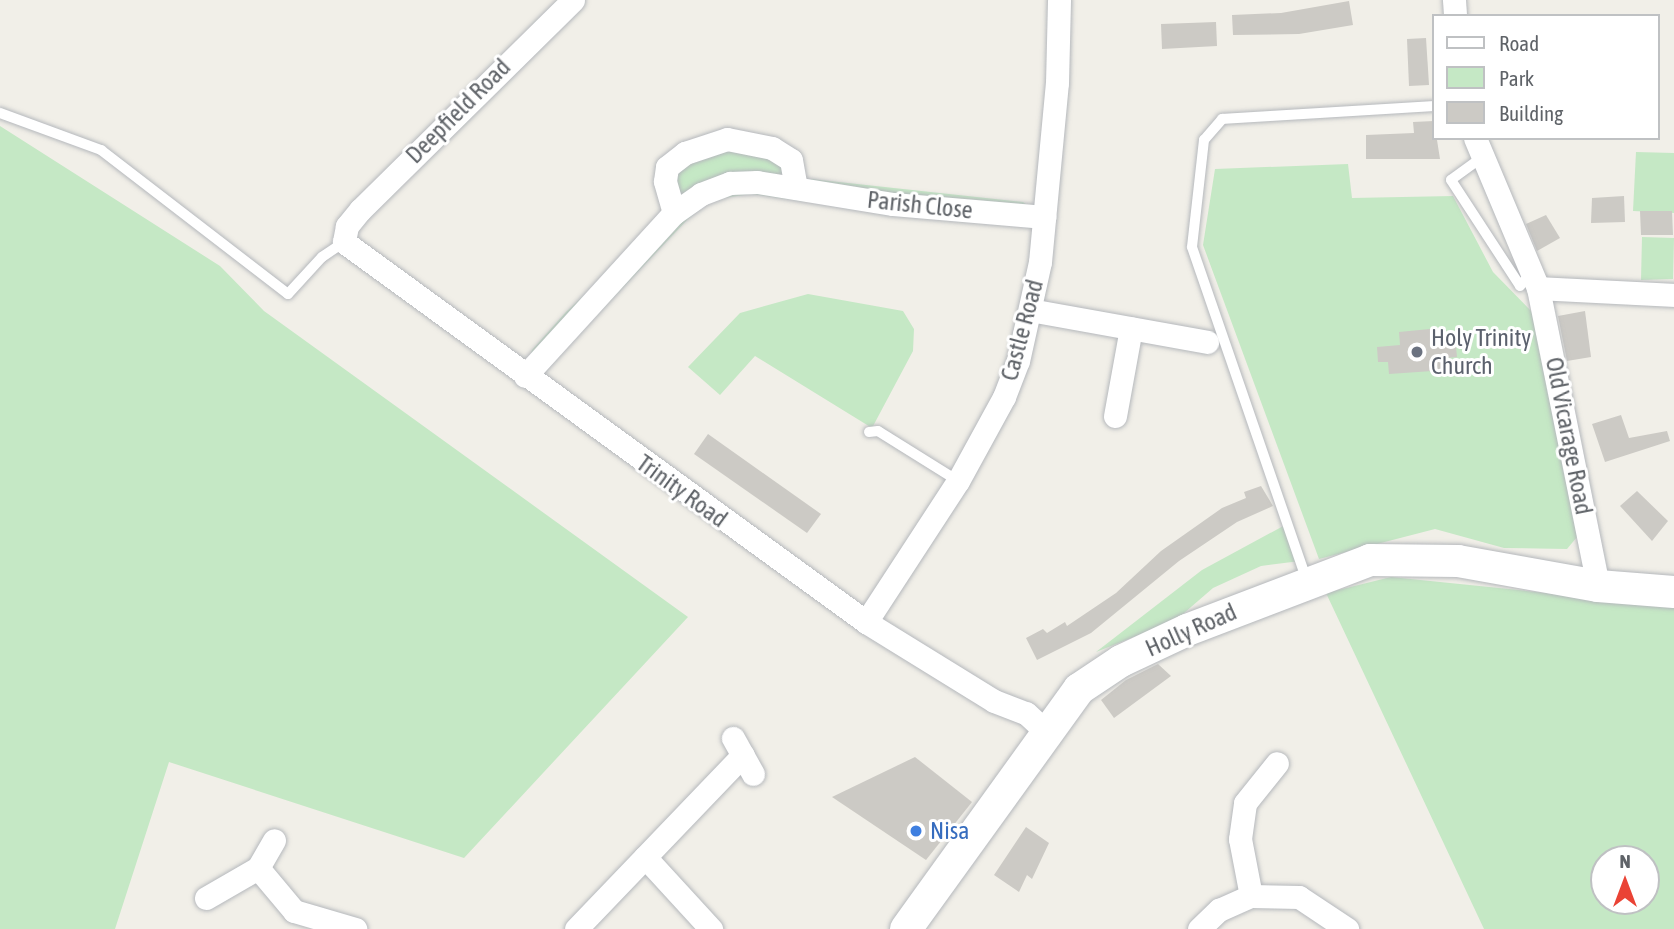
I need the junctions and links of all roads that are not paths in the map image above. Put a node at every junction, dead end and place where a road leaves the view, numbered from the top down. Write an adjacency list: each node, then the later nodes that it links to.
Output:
1 (573, 0): 9 (street, Deepfield Road)
2 (1059, 0): 8 (street, Castle Road)
3 (1432, 106): 19 (lane)
4 (0, 113): 9 (lane)
5 (1478, 148): 10 (street, Old Vicarage Road); 10 (lane)
6 (796, 188): 7 (street, Parish Close); 7 (street); 8 (street, Parish Close)
7 (674, 213): 15 (street, Parish Close)
8 (1044, 217): 12 (street, Castle Road)
9 (345, 234): 15 (street, Trinity Road)
10 (1535, 280): 11 (street); 20 (street, Old Vicarage Road)
11 (1674, 295)
12 (1030, 310): 13 (street); 18 (street, Castle Road)
13 (1131, 328): 14 (street); 16 (street)
14 (1207, 342)
15 (524, 376): 22 (street, Trinity Road)
16 (1115, 416)
17 (869, 432): 18 (lane)
18 (958, 481): 22 (street, Castle Road)
19 (1307, 581): 20 (street, Holly Road); 23 (street, Holly Road)
20 (1598, 586): 21 (street)
21 (1674, 592)
22 (866, 622): 23 (street, Trinity Road)
23 (1045, 731): 34 (street, Holly Road)
24 (743, 756): 27 (street)
25 (1277, 763): 29 (street)
26 (274, 840): 28 (street)
27 (645, 857): 32 (street); 33 (street)
28 (258, 868): 30 (street); 31 (street)
29 (1251, 896): 35 (street); 36 (street)
30 (206, 898)
31 (355, 929)
32 (576, 929)
33 (711, 929)
34 (906, 929)
35 (1199, 929)
36 (1347, 929)

